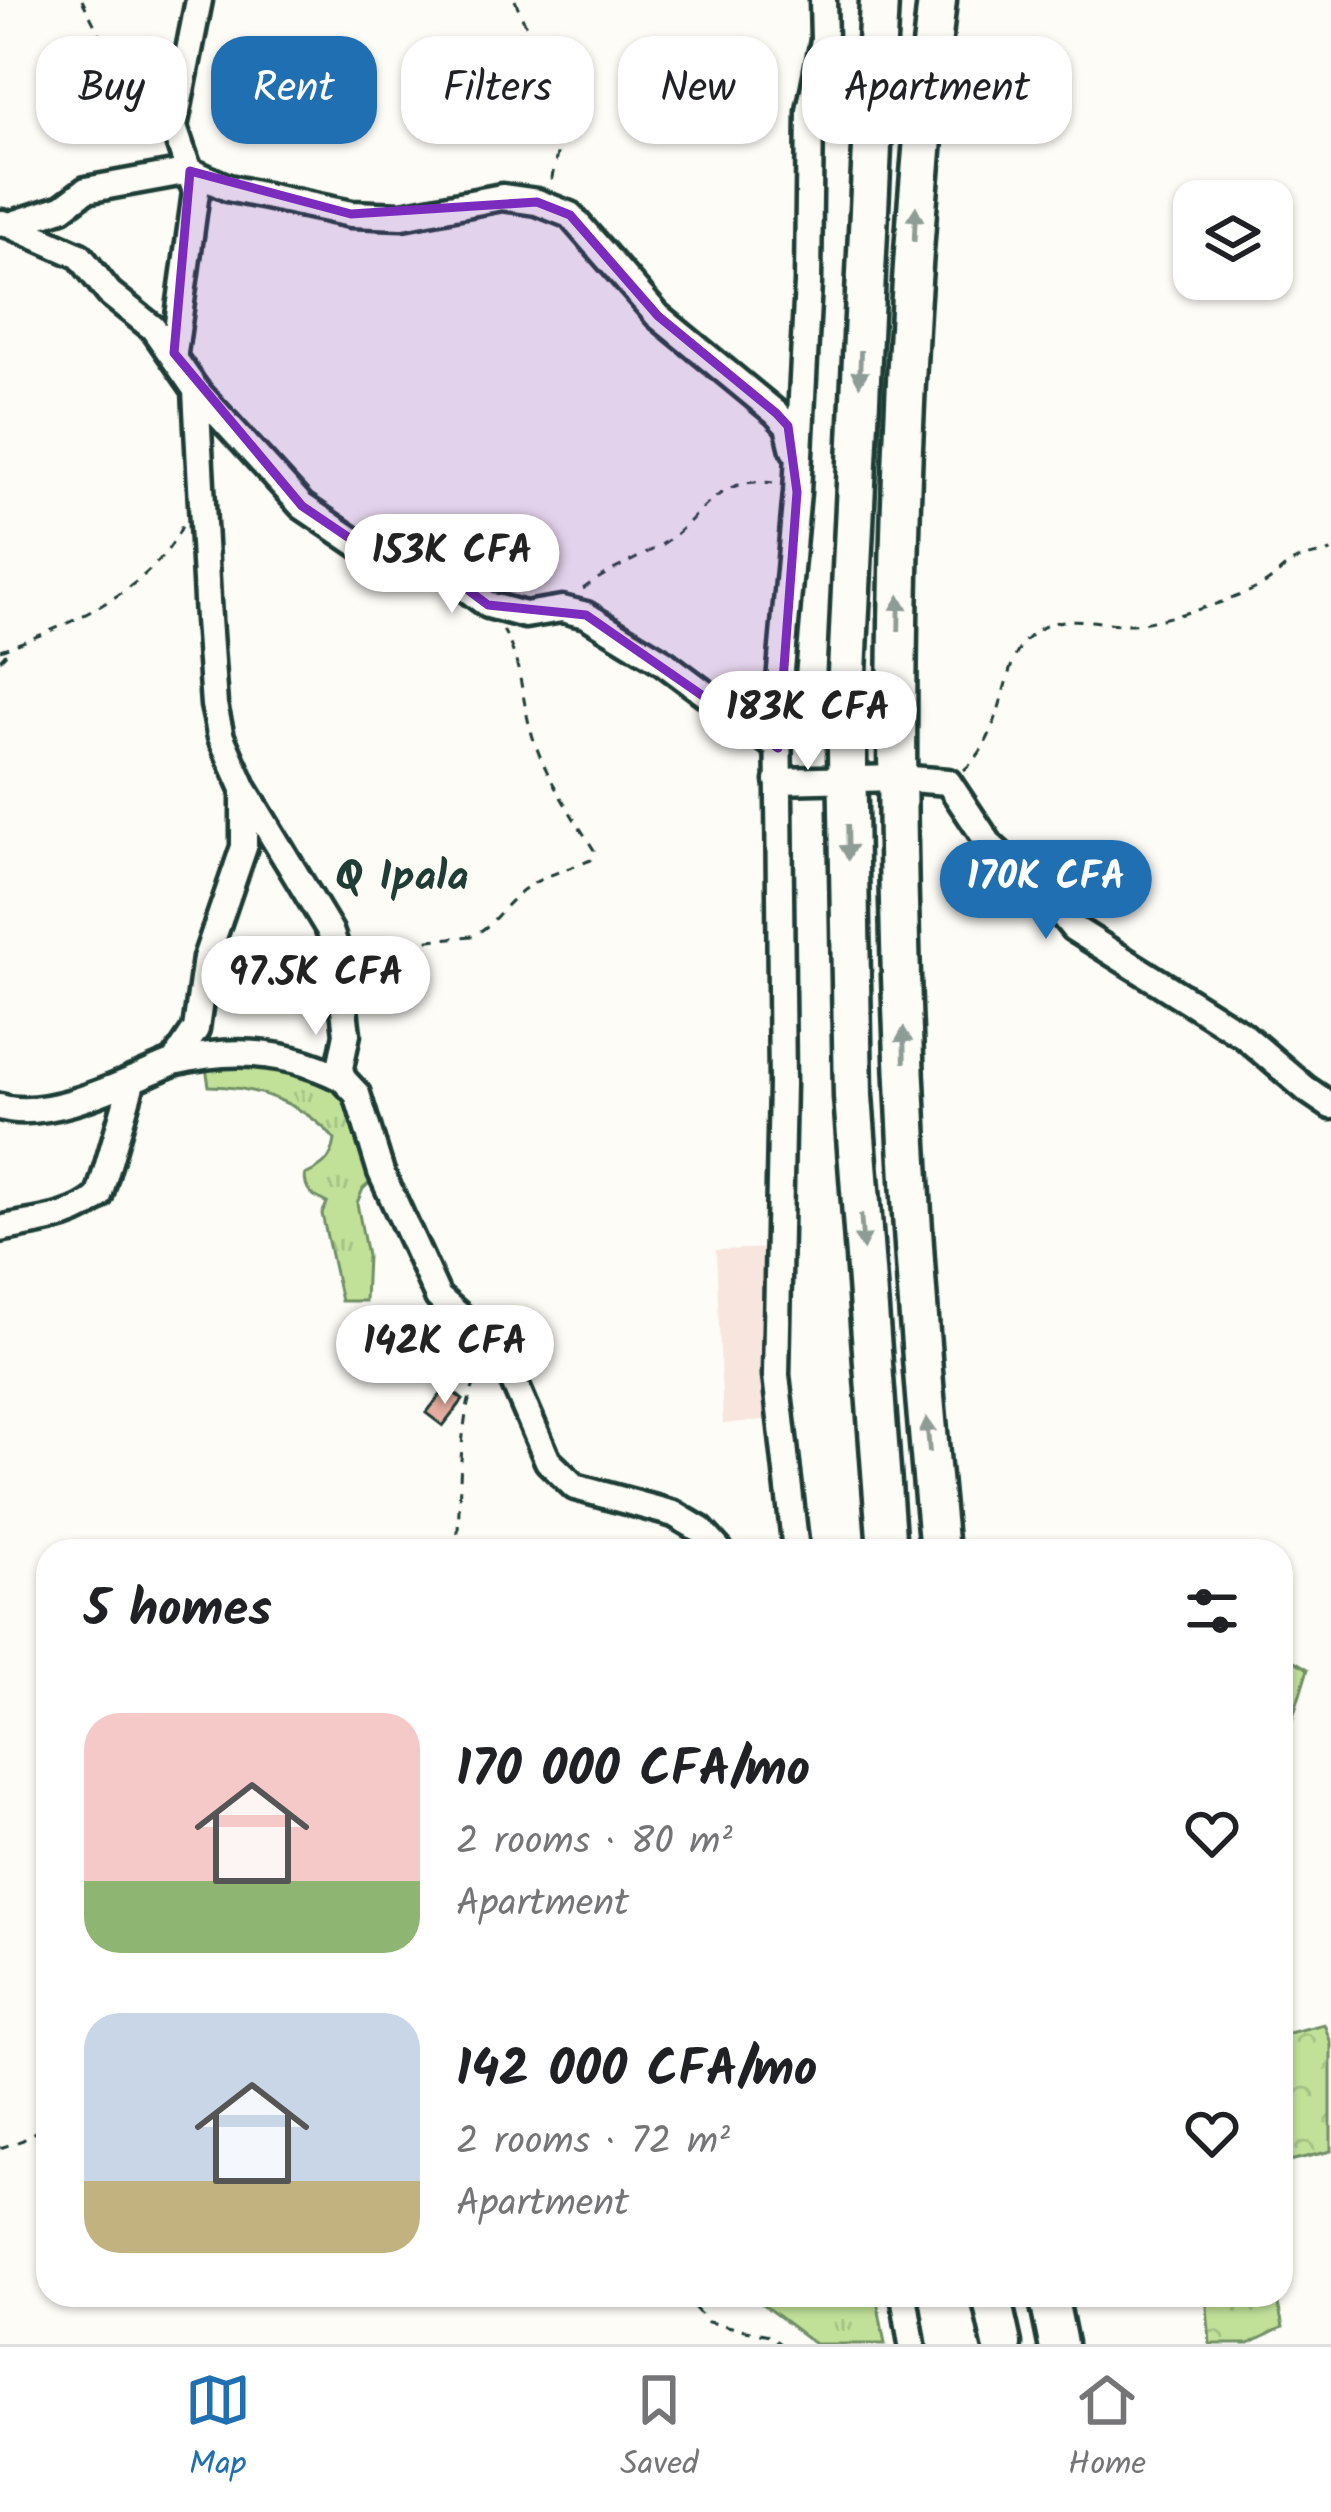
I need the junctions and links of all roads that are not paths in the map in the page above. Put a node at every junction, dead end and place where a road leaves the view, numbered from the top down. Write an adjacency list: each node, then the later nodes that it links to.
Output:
1 (200, 0): 5 (street)
2 (823, 0): 9 (street)
3 (879, 0): 12 (highway, one-way to 12)
4 (937, 0): 11 (highway, one-way to 4)
5 (190, 171): 6 (street); 7 (street); 9 (street)
6 (5, 224): 7 (street)
7 (174, 353): 8 (street)
8 (196, 390): 10 (street); 14 (street)
9 (796, 459): 10 (street)
10 (778, 748): 13 (street)
11 (897, 778): 12 (street); 18 (street); 24 (highway, one-way to 11)
12 (847, 780): 13 (street); 23 (highway, one-way to 23)
13 (778, 781): 22 (street)
14 (244, 790): 15 (street); 17 (street)
15 (174, 1062): 16 (street); 17 (street)
16 (133, 1079): 19 (street); 20 (street)
17 (343, 1079): 21 (street)
18 (1331, 1106)
19 (0, 1107)
20 (0, 1228)
21 (707, 1539)
22 (795, 1539)
23 (886, 1539)
24 (938, 1539)
25 (906, 2307): 28 (street)
26 (994, 2307): 29 (highway)
27 (1050, 2307): 30 (highway)
28 (912, 2344)
29 (1002, 2344)
30 (1058, 2344)

